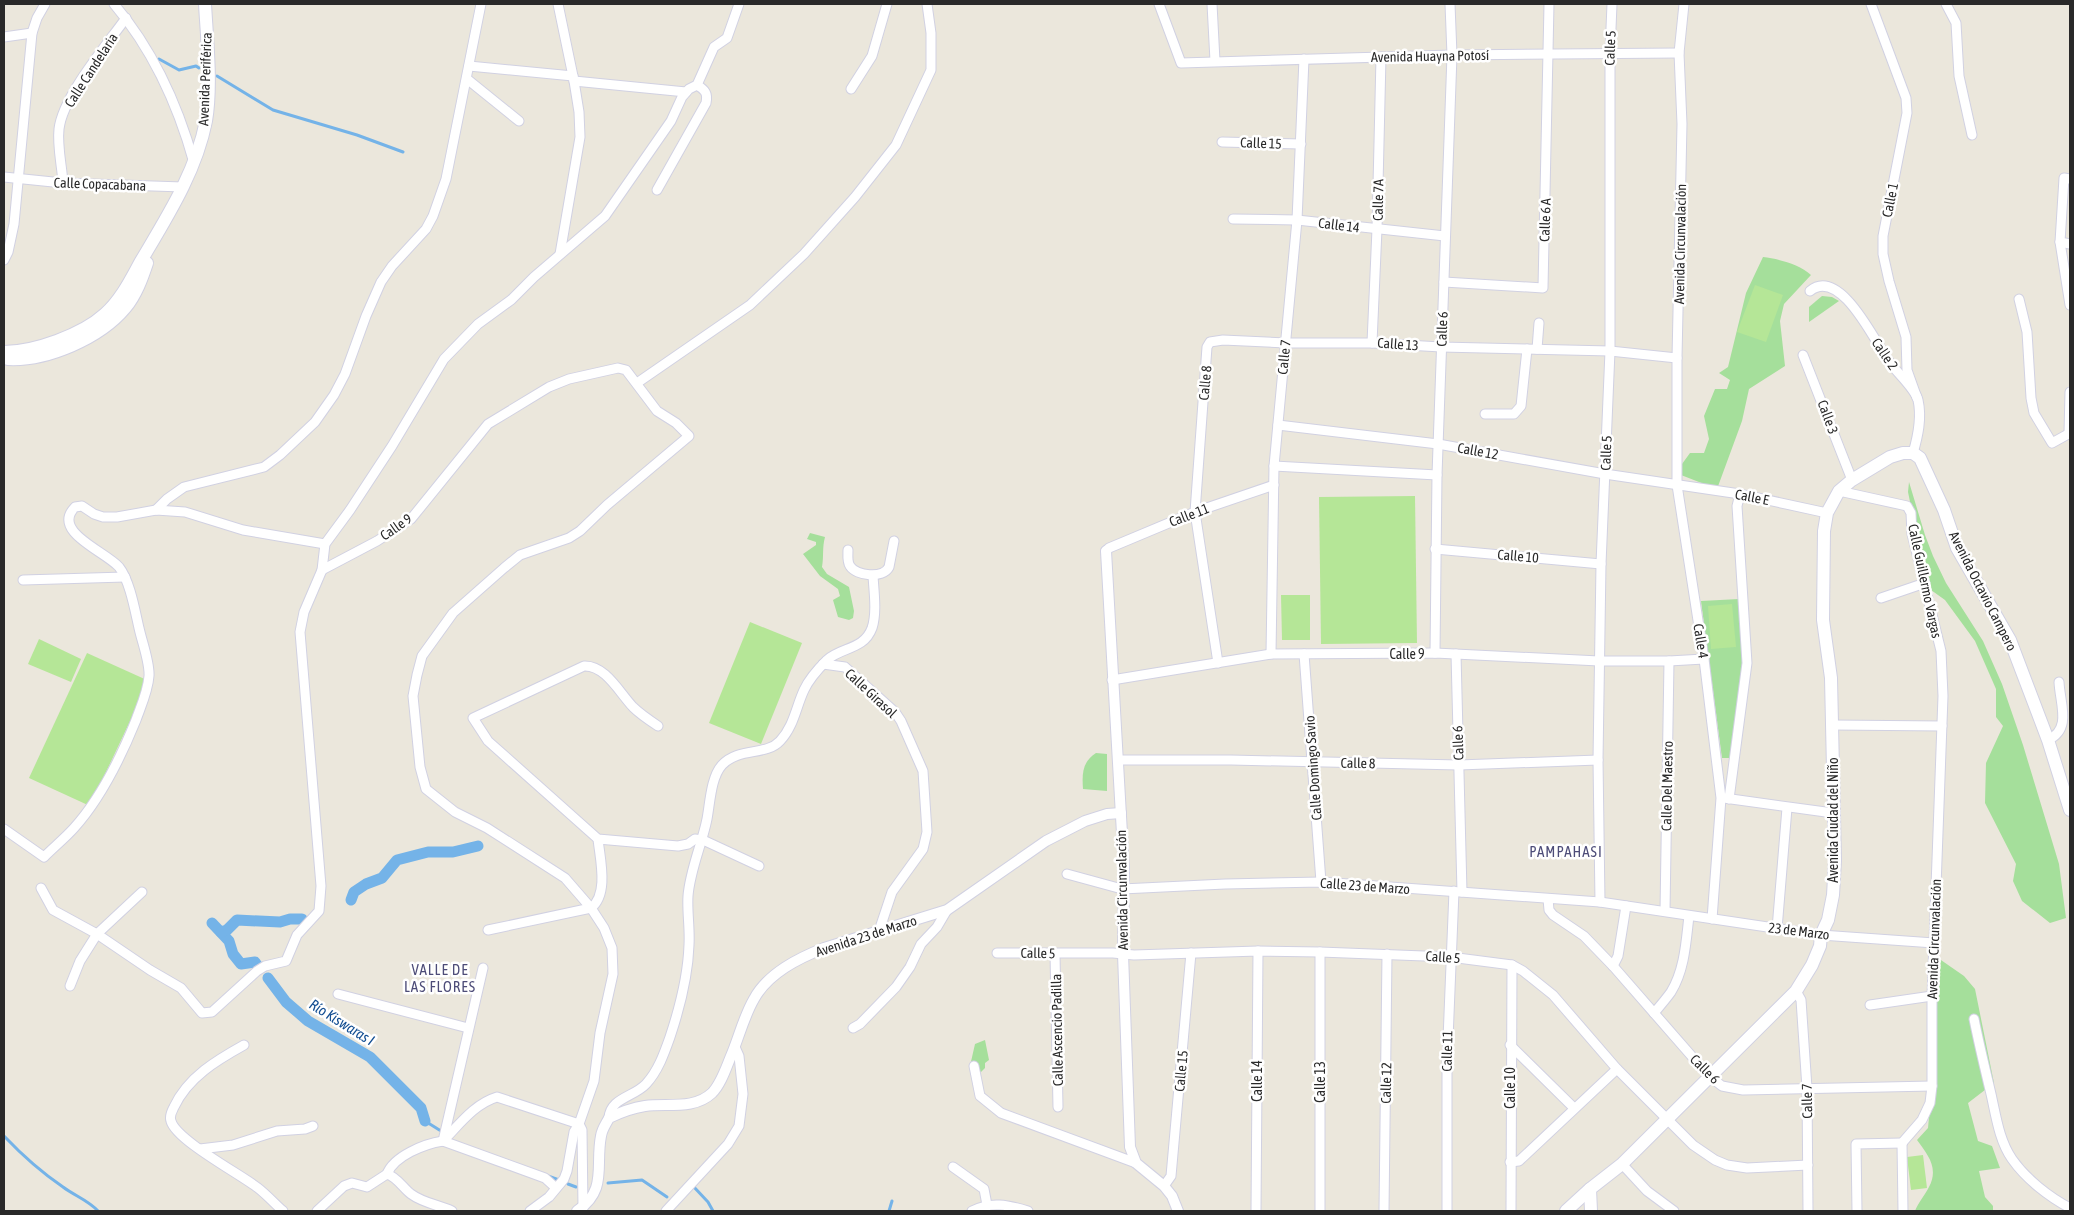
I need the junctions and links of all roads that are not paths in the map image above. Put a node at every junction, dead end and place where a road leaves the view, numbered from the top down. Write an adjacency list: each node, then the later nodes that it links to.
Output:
1 (45, 4): 18 (street)
2 (114, 4): 17 (street)
3 (206, 4): 37 (main road, Avenida Periférica)
4 (481, 4): 27 (street)
5 (558, 4): 29 (street)
6 (739, 4): 30 (street)
7 (887, 4): 31 (street)
8 (927, 4): 69 (street)
9 (1159, 4): 26 (street, Avenida Huayna Potosí)
10 (1212, 4): 26 (street)
11 (1450, 4): 23 (street, Calle 6)
12 (1549, 4): 22 (street)
13 (1612, 4): 20 (street, Calle 5)
14 (1684, 4): 21 (street, Avenida Circunvalación)
15 (1871, 4): 71 (street, Calle 1)
16 (1946, 4): 34 (street)
17 (126, 18): 37 (street); 41 (street, Calle Candelaria)
18 (32, 33): 19 (street); 39 (street)
19 (4, 37)
20 (1610, 52): 21 (street, Avenida Huayna Potosí); 22 (street, Avenida Huayna Potosí); 64 (street, Calle 5)
21 (1679, 53): 68 (street, Avenida Circunvalación)
22 (1549, 54): 23 (street, Avenida Huayna Potosí); 53 (street, Calle 6 A)
23 (1452, 55): 24 (street, Avenida Huayna Potosí); 48 (street, Calle 6)
24 (1381, 57): 25 (street, Avenida Huayna Potosí); 46 (street, Calle 7A)
25 (1304, 59): 26 (street, Avenida Huayna Potosí); 36 (street, Calle 7)
26 (1215, 62)
27 (469, 66): 28 (street); 29 (street)
28 (467, 79): 33 (street); 85 (street)
29 (573, 79): 32 (street); 51 (street)
30 (697, 85): 32 (street); 43 (street)
31 (851, 89)
32 (686, 92): 51 (street)
33 (519, 121)
34 (1972, 135)
35 (1222, 142): 36 (street, Calle 15)
36 (1301, 144): 45 (street, Calle 7)
37 (194, 163): 42 (main road, Avenida Periférica)
38 (4, 177): 39 (street, Calle Copacabana)
39 (18, 179): 41 (street, Calle Copacabana); 52 (street)
40 (2070, 179): 49 (street)
41 (63, 183): 42 (street, Calle Copacabana)
42 (183, 187): 47 (main road, Avenida Periférica)
43 (657, 190)
44 (1233, 219): 45 (street, Calle 14)
45 (1297, 220): 46 (street, Calle 14); 59 (street, Calle 7)
46 (1378, 230): 48 (street, Calle 14); 60 (street, Calle 7A)
47 (157, 234): 65 (main road, Avenida Periférica); 67 (main road, Avenida Periférica)
48 (1445, 236): 53 (street, Calle 6)
49 (2060, 242): 50 (street); 56 (street)
50 (2070, 244)
51 (560, 254): 89 (street)
52 (5, 255)
53 (1444, 282): 61 (street, Calle 6)
54 (1810, 291): 71 (street, Calle 2)
55 (2019, 299): 74 (street)
56 (2070, 305)
57 (1539, 323): 63 (street)
58 (1210, 342): 59 (street, Calle 13); 86 (street, Calle 8)
59 (1286, 343): 60 (street, Calle 13); 73 (street, Calle 7)
60 (1372, 343): 61 (street, Calle 13)
61 (1441, 347): 62 (street, Calle 13); 75 (street, Calle 6)
62 (1527, 349): 63 (street, Calle 13); 72 (street)
63 (1537, 350): 64 (street, Calle 13)
64 (1610, 351): 68 (street, Calle 13); 78 (street, Calle 5)
65 (4, 352)
66 (1803, 355): 80 (street, Calle 3)
67 (4, 358)
68 (1677, 358): 82 (street, Avenida Circunvalación)
69 (637, 382): 94 (street, Calle 9); 137 (street)
70 (2070, 392): 74 (street)
71 (1918, 398): 76 (street)
72 (1485, 414)
73 (1278, 425): 75 (street, Calle 12); 77 (street, Calle 7)
74 (2070, 433)
75 (1438, 444): 78 (street, Calle 12); 79 (street, Calle 6)
76 (1913, 453): 80 (main road); 114 (main road, Avenida Octavio Campero)
77 (1274, 466): 79 (street); 81 (street, Calle 7)
78 (1605, 474): 82 (street, Calle 12); 93 (street, Calle 5)
79 (1437, 475): 90 (street, Calle 6)
80 (1852, 480): 83 (main road)
81 (1274, 485): 86 (street, Calle 11); 100 (street, Calle 7)
82 (1677, 485): 84 (street, Calle E); 104 (street, Calle 4)
83 (1839, 491): 87 (main road); 98 (street, Calle Guillermo Vargas)
84 (1740, 494): 87 (street, Calle E); 119 (street)
85 (156, 510): 89 (street); 96 (street)
86 (1195, 512): 92 (street, Calle 11); 107 (street, Calle 8)
87 (1827, 513): 111 (main road, Avenida Ciudad del Niño)
88 (894, 541): 95 (street)
89 (325, 544): 94 (street)
90 (1435, 549): 93 (street, Calle 10); 102 (street, Calle 6)
91 (848, 550): 95 (street)
92 (1106, 551): 109 (street, Avenida Circunvalación)
93 (1601, 564): 105 (street, Calle 5)
94 (322, 570): 145 (street)
95 (874, 576): 108 (street)
96 (125, 577): 97 (street); 124 (street)
97 (23, 580)
98 (1925, 583): 99 (street); 113 (street, Calle Guillermo Vargas)
99 (1881, 598)
100 (1271, 654): 101 (street, Calle 9); 107 (street, Calle 9)
101 (1304, 654): 102 (street, Calle 9); 117 (street, Calle Domingo Savio)
102 (1435, 654): 103 (street, Calle 9)
103 (1456, 654): 105 (street, Calle 9); 118 (street, Calle 6)
104 (1704, 659): 106 (street, Calle 9); 119 (street, Calle 4)
105 (1600, 660): 106 (street, Calle 9); 116 (street, Calle 5)
106 (1669, 661): 139 (street, Calle Del Maestro)
107 (1218, 662): 109 (street, Calle 9)
108 (823, 664): 126 (street); 144 (street, Calle Girasol)
109 (1112, 680): 115 (street, Avenida Circunvalación)
110 (2059, 682): 114 (street)
111 (1833, 725): 113 (street); 123 (main road, Avenida Ciudad del Niño)
112 (658, 726): 125 (street)
113 (1942, 726): 147 (street, Avenida Circunvalación)
114 (2048, 740): 121 (main road, Avenida Octavio Campero)
115 (1118, 760): 117 (street, Calle 8); 122 (street, Avenida Circunvalación)
116 (1598, 760): 118 (street, Calle 8); 135 (street, Calle 5)
117 (1312, 762): 118 (street, Calle 8); 129 (street, Calle Domingo Savio)
118 (1459, 765): 133 (street, Calle 6)
119 (1725, 798): 120 (street); 141 (street, Calle 4)
120 (1787, 808): 123 (street); 142 (street)
121 (2070, 810)
122 (1121, 813): 131 (street, Avenida Circunvalación); 138 (street, Avenida 23 de Marzo)
123 (1833, 813): 146 (main road, Avenida Ciudad del Niño)
124 (4, 829)
125 (598, 839): 126 (street); 137 (street)
126 (703, 840): 127 (street); 178 (street)
127 (759, 866)
128 (1067, 874): 131 (street, Calle 23 de Marzo)
129 (1321, 882): 131 (street, Calle 23 de Marzo); 133 (street, Calle 23 de Marzo)
130 (41, 888): 145 (street)
131 (1122, 889): 153 (street, Avenida Circunvalación)
132 (142, 892): 145 (street)
133 (1458, 892): 134 (street, Calle 23 de Marzo); 155 (street, Calle 11)
134 (1548, 899): 135 (street, Calle 23 de Marzo); 157 (street, Calle 6)
135 (1600, 902): 136 (street, Calle 23 de Marzo)
136 (1626, 906): 139 (street, Calle 23 de Marzo); 157 (street)
137 (591, 908): 143 (street); 180 (street)
138 (947, 910): 144 (street, Avenida 23 de Marzo); 167 (street)
139 (1665, 912): 140 (street, 23 de Marzo)
140 (1689, 916): 141 (street, 23 de Marzo); 164 (street)
141 (1712, 919): 142 (street, 23 de Marzo)
142 (1777, 929): 146 (street, 23 de Marzo)
143 (488, 930)
144 (879, 931): 170 (street, Avenida 23 de Marzo)
145 (97, 934): 159 (street)
146 (1821, 935): 147 (street, 23 de Marzo); 160 (main road, Avenida Ciudad del Niño)
147 (1934, 943): 162 (street, Avenida Circunvalación)
148 (1258, 951): 149 (street, Calle 5); 151 (street, Calle 5); 205 (street, Calle 14)
149 (1320, 952): 154 (street, Calle 5); 206 (street, Calle 13)
150 (997, 953): 152 (street, Calle 5)
151 (1191, 953): 153 (street, Calle 5); 191 (street, Calle 15)
152 (1055, 954): 153 (street, Calle 5); 176 (street, Calle Ascencio Padilla)
153 (1123, 954): 186 (street, Avenida Circunvalación)
154 (1387, 954): 155 (street, Calle 5); 207 (street, Calle 12)
155 (1450, 957): 156 (street, Calle 5); 208 (street, Calle 11)
156 (1512, 965): 169 (street, Calle 10); 172 (street, Calle 5)
157 (1613, 966): 164 (street, Calle 6)
158 (483, 968): 166 (street)
159 (70, 986)
160 (1796, 992): 173 (main road, Avenida Ciudad del Niño); 175 (street, Calle 7)
161 (338, 994): 166 (street)
162 (1932, 996): 163 (street); 174 (street, Avenida Circunvalación)
163 (1870, 1005)
164 (1654, 1013): 173 (street, Calle 6)
165 (1974, 1019): 195 (street)
166 (468, 1028): 182 (street)
167 (853, 1028)
168 (244, 1045): 184 (street)
169 (1510, 1045): 177 (street); 185 (street, Calle 10)
170 (735, 1047): 178 (street, Avenida 23 de Marzo); 201 (street)
171 (974, 1066): 186 (street)
172 (1616, 1069): 177 (street); 179 (street, Calle 5)
173 (1709, 1076): 175 (street, Calle 6); 179 (main road, Avenida Ciudad del Niño)
174 (1932, 1086): 175 (street, Calle 6); 183 (street, Avenida Circunvalación)
175 (1807, 1088): 188 (street, Calle 7)
176 (1058, 1107)
177 (1574, 1108): 185 (street)
178 (609, 1118): 196 (street)
179 (1667, 1120): 187 (main road, Avenida Ciudad del Niño); 188 (street, Calle 5)
180 (579, 1124): 182 (street); 192 (street); 196 (street)
181 (313, 1126): 184 (street)
182 (443, 1141): 190 (street); 192 (street)
183 (1902, 1143): 214 (street); 215 (street)
184 (200, 1149): 197 (street)
185 (1510, 1162): 209 (street, Calle 10)
186 (1136, 1163): 191 (street)
187 (1622, 1164): 193 (main road, Avenida Ciudad del Niño); 212 (street)
188 (1808, 1165): 213 (street, Calle 7)
189 (953, 1167): 194 (street)
190 (387, 1174): 198 (street); 199 (street)
191 (1164, 1186): 204 (street)
192 (556, 1188): 200 (street)
193 (1590, 1189): 210 (main road, Avenida Ciudad del Niño); 211 (main road)
194 (987, 1205): 202 (street); 203 (street)
195 (2070, 1208)
196 (580, 1210)
197 (283, 1211)
198 (317, 1211)
199 (452, 1211)
200 (530, 1211)
201 (666, 1211)
202 (972, 1211)
203 (1028, 1211)
204 (1178, 1211)
205 (1256, 1211)
206 (1320, 1211)
207 (1384, 1211)
208 (1447, 1211)
209 (1511, 1211)
210 (1566, 1211)
211 (1591, 1211)
212 (1674, 1211)
213 (1808, 1211)
214 (1857, 1211)
215 (1903, 1211)

